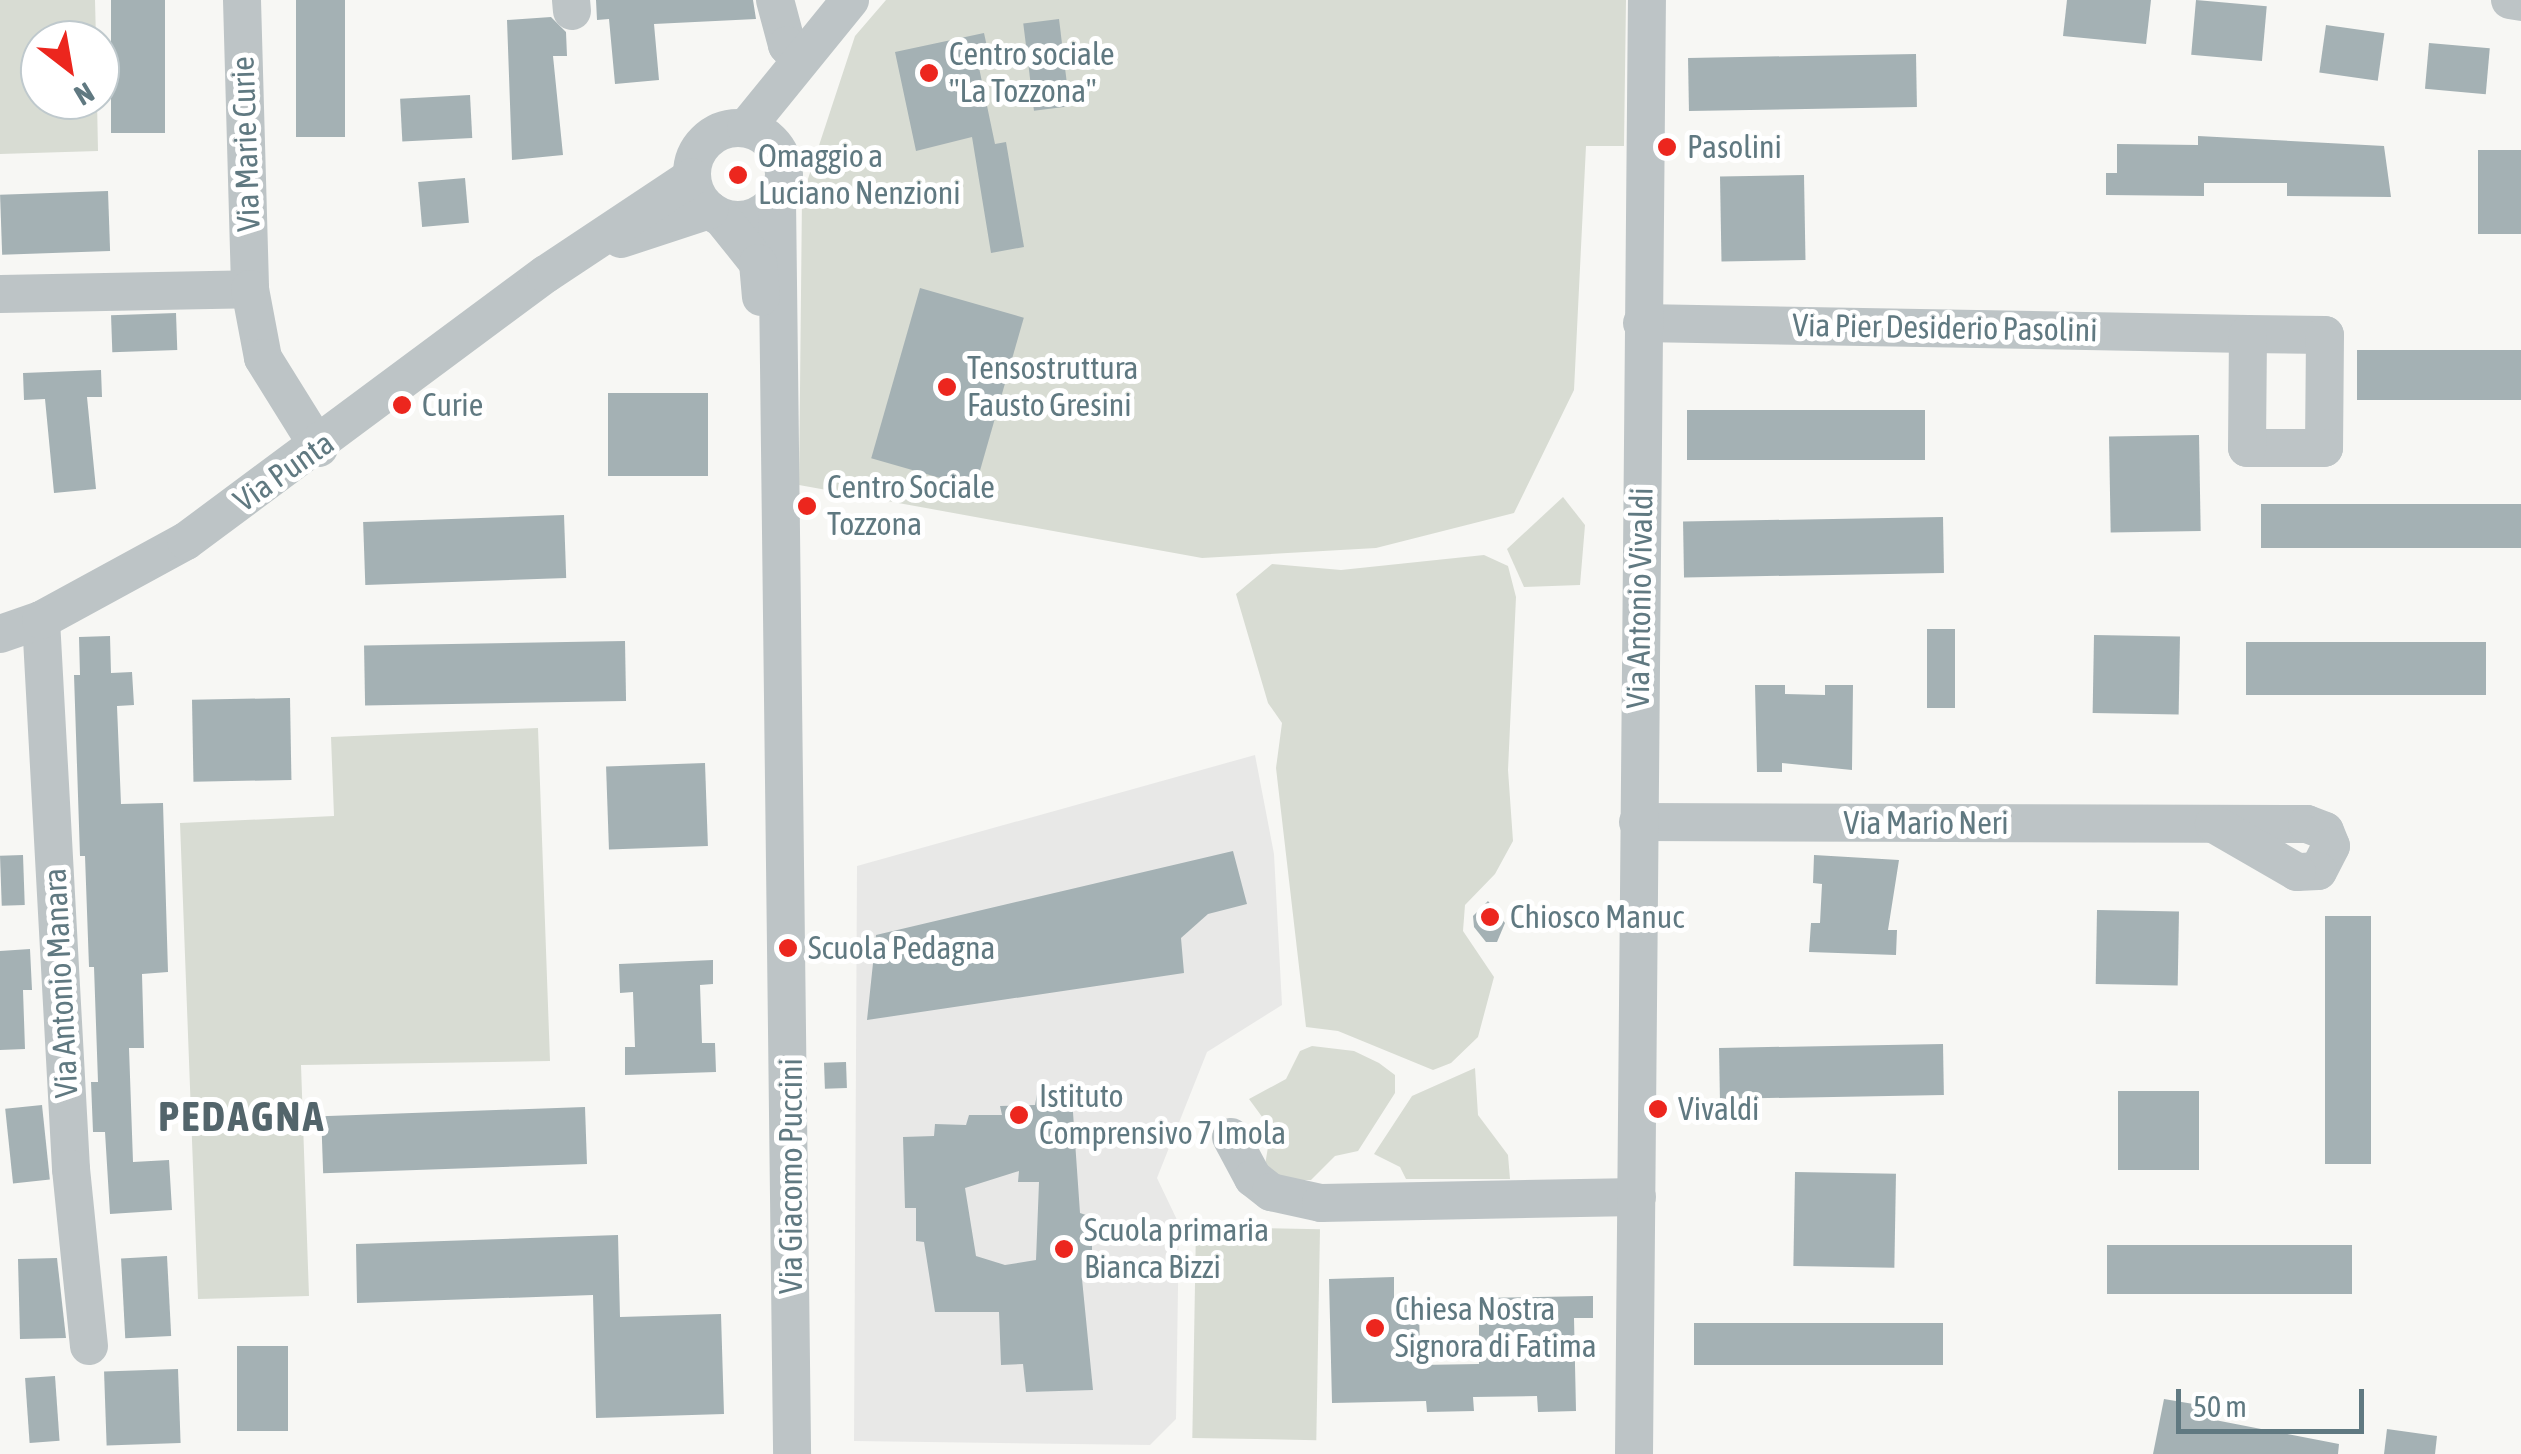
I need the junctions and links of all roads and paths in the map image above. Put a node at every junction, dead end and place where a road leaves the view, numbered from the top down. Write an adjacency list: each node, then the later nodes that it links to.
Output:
1 (242, 0): 12 (street, Via Marie Curie)
2 (775, 0): 7 (street)
3 (1648, 0): 14 (street, Via Antonio Vivaldi)
4 (2510, 0): 5 (street)
5 (2521, 2)
6 (843, 8): 7 (street); 9 (street)
7 (798, 58): 8 (street)
8 (746, 128): 9 (street); 11 (street)
9 (780, 154): 10 (street, Via Giacomo Puccini)
10 (777, 200): 11 (street); 16 (street, Via Giacomo Puccini)
11 (708, 202): 16 (street, Via Giacomo Puccini); 17 (street, Via Punta)
12 (250, 289): 13 (street); 17 (street, Via Marie Curie)
13 (0, 294)
14 (1642, 323): 15 (street, Via Pier Desiderio Pasolini); 20 (street, Via Antonio Vivaldi)
15 (2248, 334)
16 (771, 359): 22 (street, Via Giacomo Puccini)
17 (319, 448): 18 (street, Via Punta)
18 (41, 620): 19 (street, Via Punta); 25 (street, Via Antonio Manara)
19 (0, 634)
20 (1638, 822): 21 (street, Via Mario Neri); 24 (street, Via Antonio Vivaldi)
21 (2214, 824)
22 (780, 897): 26 (street, Via Giacomo Puccini); 27 (street, Via Giacomo Puccini)
23 (1232, 1137): 24 (street)
24 (1637, 1197): 28 (street, Via Antonio Vivaldi)
25 (90, 1346)
26 (770, 1454)
27 (792, 1454)
28 (1634, 1454)

